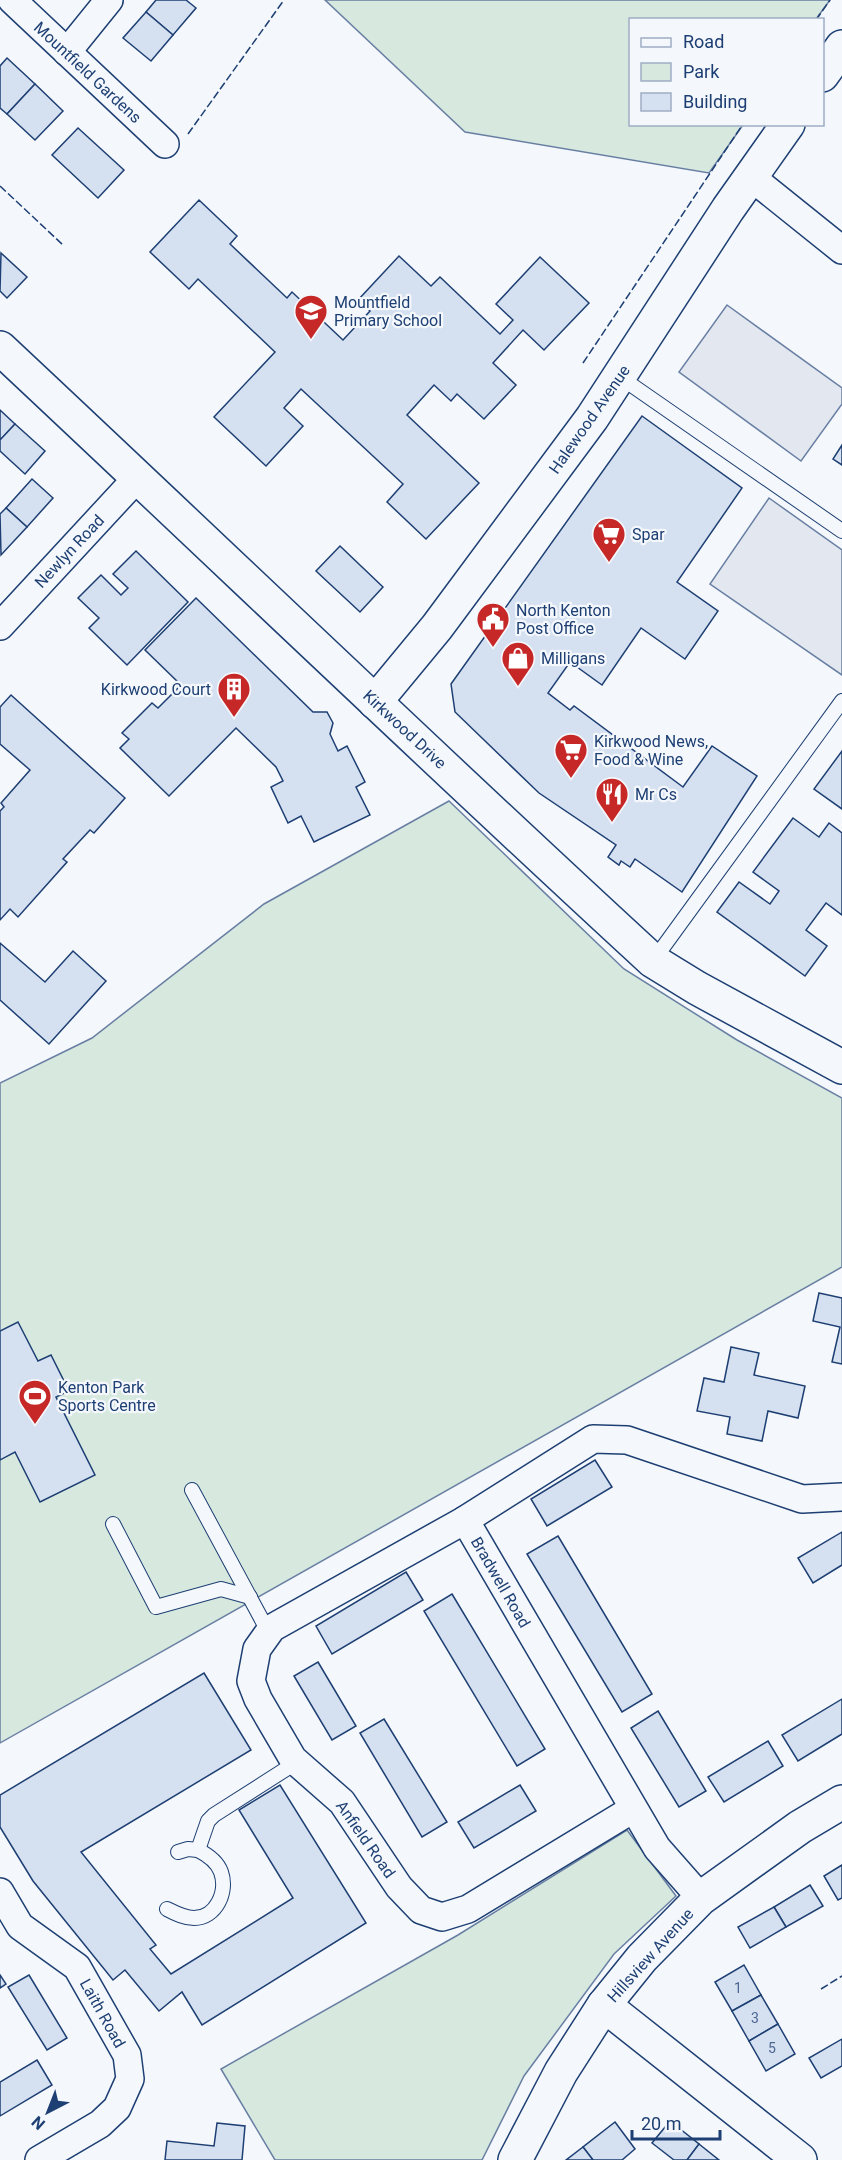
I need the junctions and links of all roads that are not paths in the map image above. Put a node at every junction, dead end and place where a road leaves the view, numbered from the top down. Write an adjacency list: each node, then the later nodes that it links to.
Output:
1 (12, 0): 4 (street, Mountfield Gardens)
2 (109, 0): 4 (street)
3 (842, 47): 5 (street)
4 (67, 52): 7 (street, Mountfield Gardens)
5 (824, 72)
6 (787, 126): 8 (street, Halewood Avenue)
7 (165, 144)
8 (751, 177): 9 (street); 11 (street, Halewood Avenue)
9 (842, 250)
10 (0, 348): 12 (street, Kirkwood Drive)
11 (619, 377): 13 (lane); 16 (street, Halewood Avenue)
12 (138, 477): 14 (street, Newlyn Road); 16 (street, Kirkwood Drive)
13 (842, 531)
14 (0, 626)
15 (842, 701): 17 (lane)
16 (375, 702): 17 (street, Kirkwood Drive)
17 (653, 961): 18 (street, Kirkwood Drive)
18 (840, 1060)
19 (192, 1490): 23 (lane)
20 (842, 1497): 21 (street, Bradwell Road)
21 (465, 1520): 24 (street, Anfield Road); 27 (street, Bradwell Road)
22 (113, 1524): 23 (lane)
23 (250, 1597): 24 (lane)
24 (269, 1633): 25 (street, Anfield Road)
25 (297, 1762): 27 (street, Anfield Road); 28 (lane)
26 (842, 1802): 31 (street, Hillsview Avenue)
27 (633, 1809): 31 (street, Bradwell Road)
28 (198, 1850): 29 (lane); 32 (lane)
29 (178, 1852)
30 (0, 1892): 34 (street, Laith Road)
31 (701, 1898): 33 (street, Hillsview Avenue)
32 (167, 1909)
33 (604, 2005): 35 (street, Hillsview Avenue); 36 (street)
34 (39, 2160)
35 (514, 2160)
36 (800, 2160)

